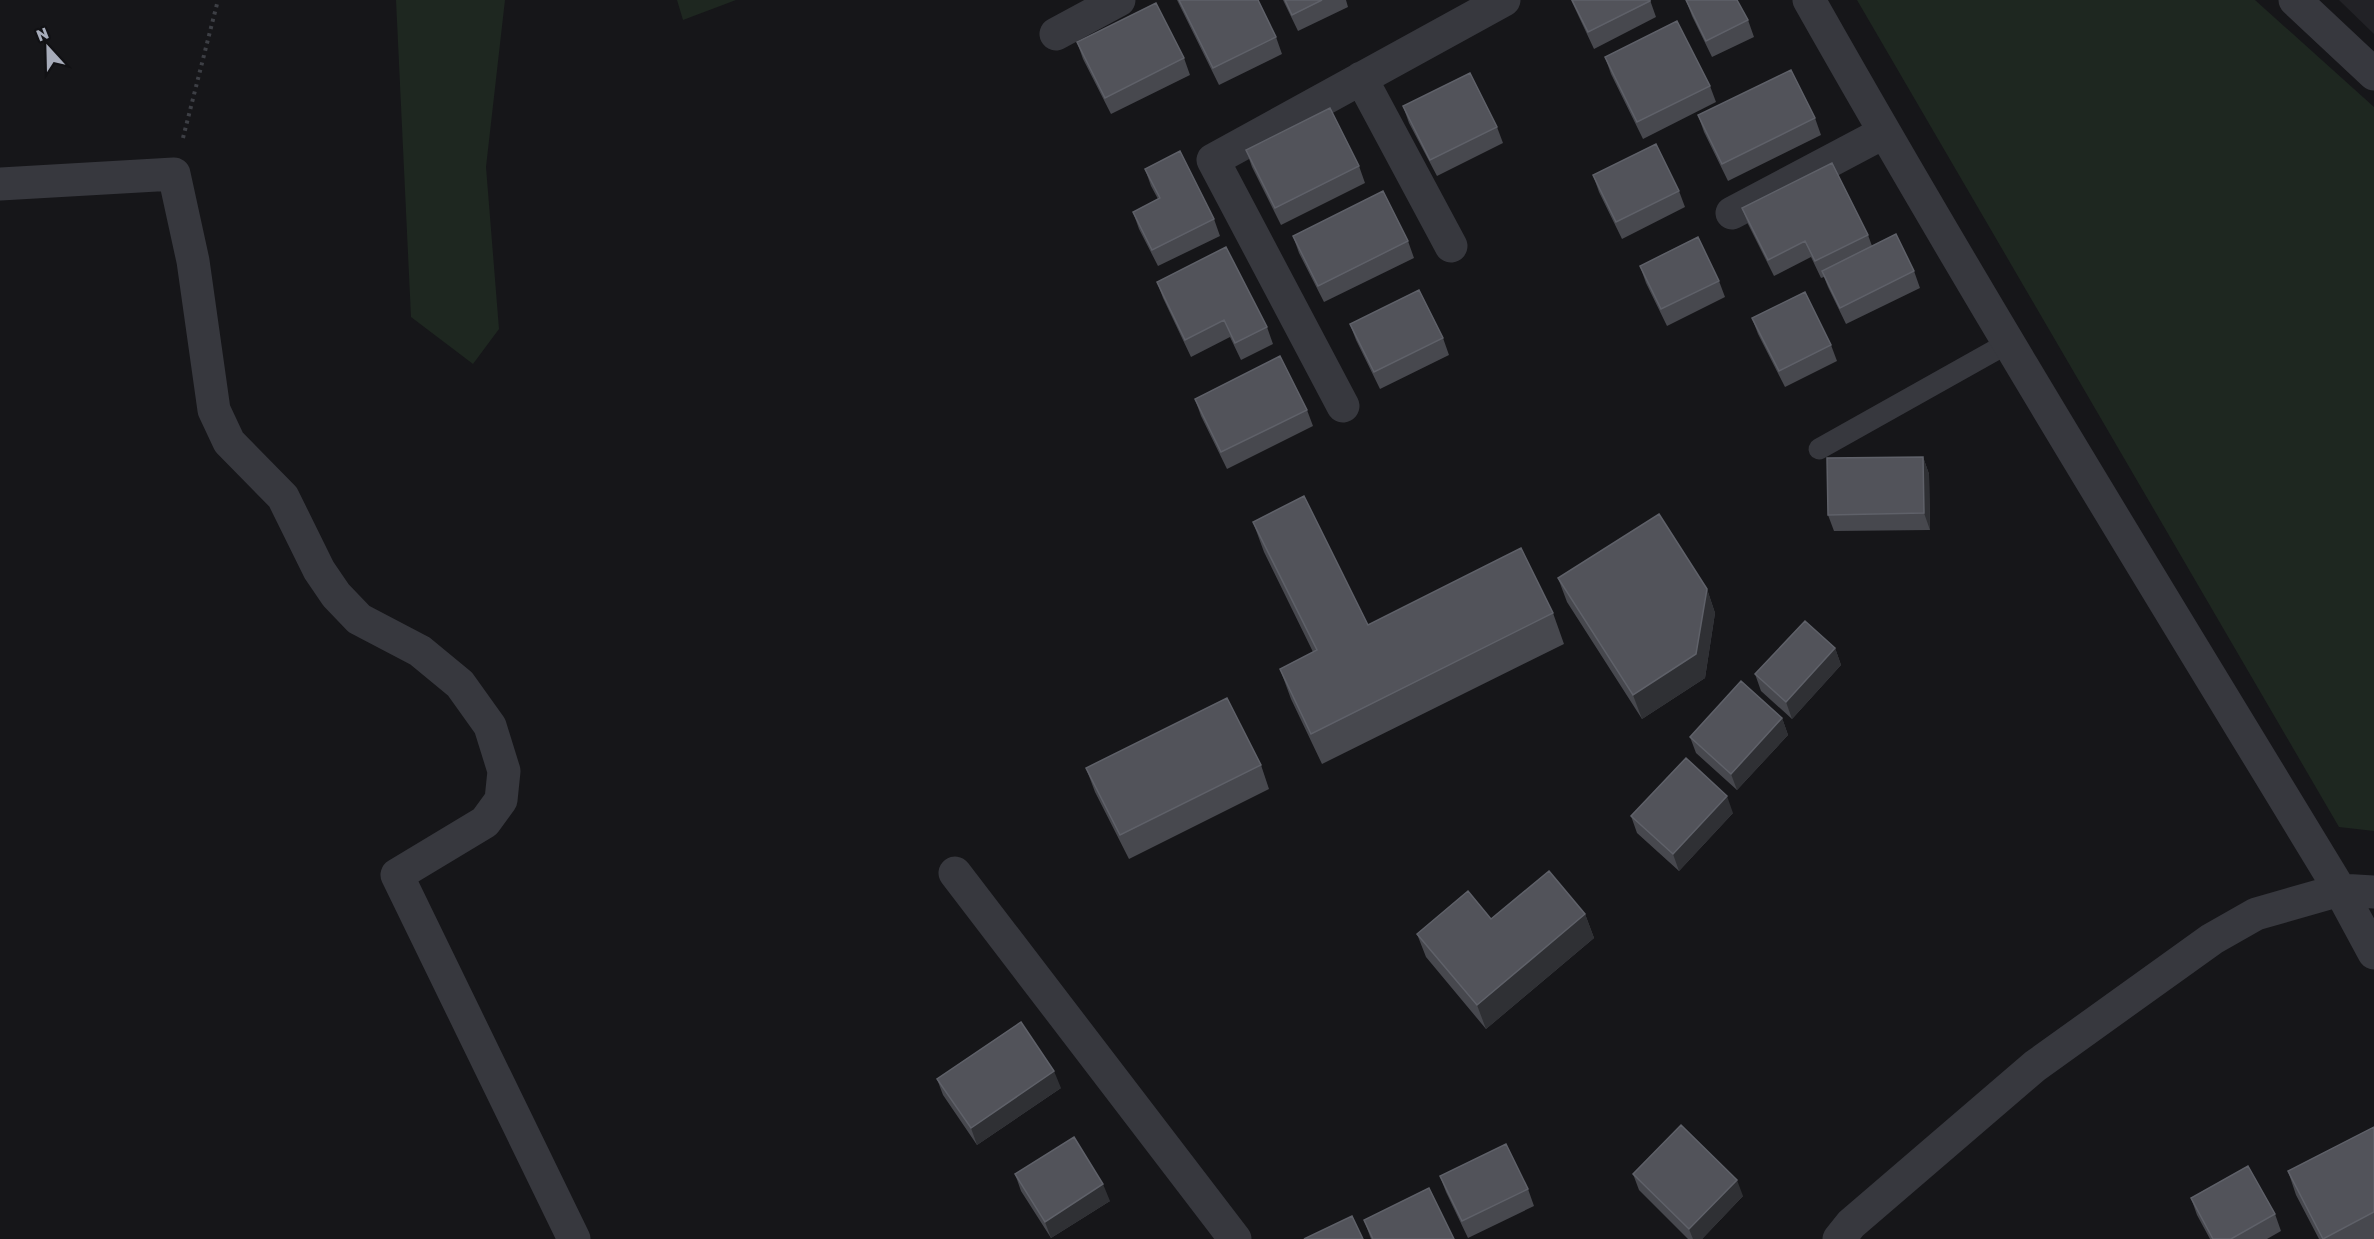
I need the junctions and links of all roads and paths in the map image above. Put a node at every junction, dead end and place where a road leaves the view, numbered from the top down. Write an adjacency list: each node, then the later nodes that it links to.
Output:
1 (218, 0): 10 (path)
2 (1119, 0): 6 (street)
3 (1504, 0): 8 (street)
4 (1809, 0): 9 (street)
5 (2295, 0): 7 (street)
6 (1056, 34)
7 (2374, 74)
8 (1361, 78): 13 (street); 15 (street)
9 (1883, 133): 12 (street); 14 (street)
10 (174, 174): 11 (street); 21 (street)
11 (0, 184)
12 (1732, 213)
13 (1451, 246)
14 (2008, 343): 16 (lane); 18 (street)
15 (1343, 406)
16 (1819, 449)
17 (955, 873): 22 (street)
18 (2340, 890): 19 (street); 20 (street); 23 (street)
19 (2374, 892)
20 (2374, 953)
21 (574, 1239)
22 (1235, 1239)
23 (1839, 1239)

